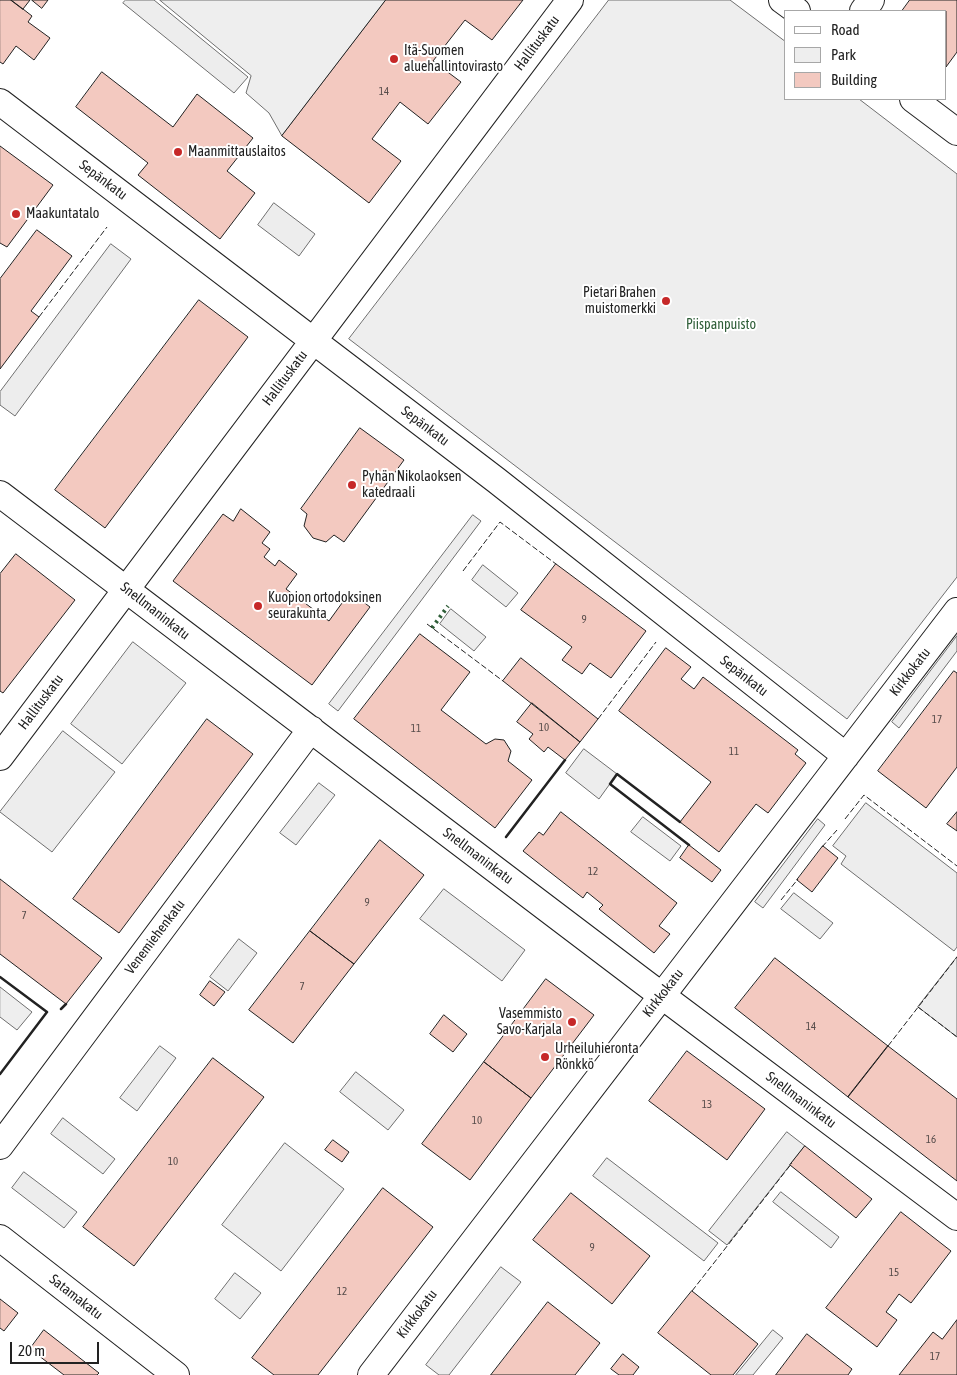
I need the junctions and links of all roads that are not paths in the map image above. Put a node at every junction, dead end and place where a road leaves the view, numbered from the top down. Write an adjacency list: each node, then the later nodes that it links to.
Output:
1 (570, 0): 7 (street, Hallituskatu)
2 (782, 0): 3 (street)
3 (795, 10)
4 (914, 100): 6 (street)
5 (0, 102): 7 (street, Sepänkatu)
6 (957, 132)
7 (313, 340): 9 (street, Hallituskatu); 12 (street, Sepänkatu)
8 (0, 494): 9 (street, Snellmaninkatu)
9 (126, 588): 11 (street, Snellmaninkatu); 13 (street, Hallituskatu)
10 (957, 612): 12 (street, Kirkkokatu)
11 (311, 729): 14 (street, Snellmaninkatu); 15 (street, Venemiehenkatu)
12 (846, 756): 14 (street, Kirkkokatu)
13 (0, 757)
14 (662, 996): 16 (street, Snellmaninkatu); 19 (street, Kirkkokatu)
15 (0, 1146)
16 (957, 1217)
17 (0, 1238): 18 (street, Satamakatu)
18 (176, 1375)
19 (370, 1375)

